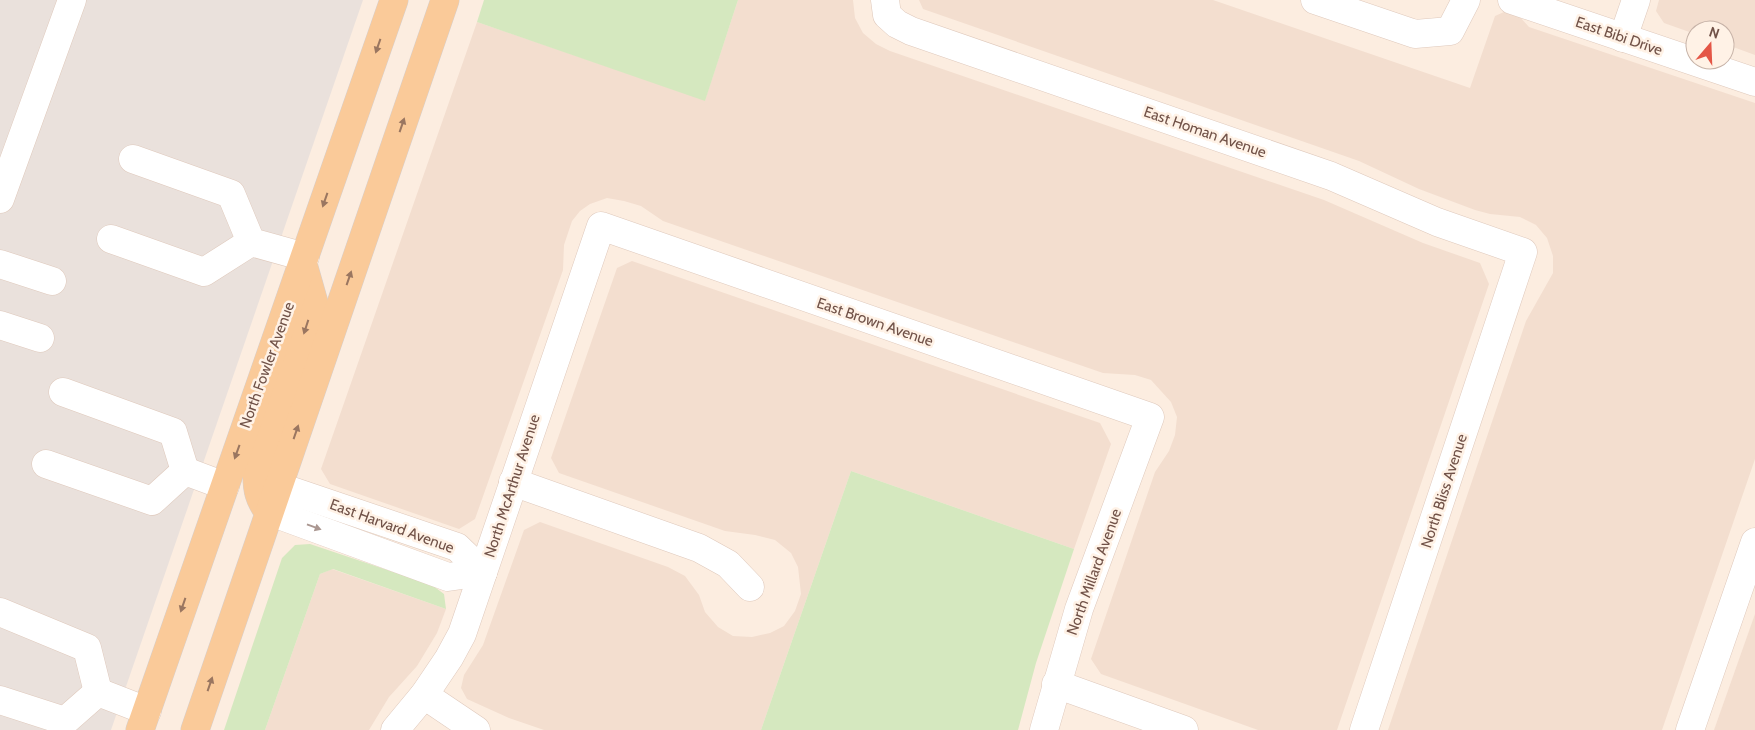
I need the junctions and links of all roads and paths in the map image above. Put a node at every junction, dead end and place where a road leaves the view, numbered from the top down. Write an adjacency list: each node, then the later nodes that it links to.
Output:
1 (72, 0): 12 (street)
2 (446, 0): 28 (main road, one-way to 2)
3 (1315, 0): 4 (street)
4 (1466, 0)
5 (1636, 0): 9 (street)
6 (391, 1): 17 (main road, North Fowler Avenue, one-way to 17)
7 (1522, 3): 9 (street, East Bibi Drive)
8 (886, 7): 16 (street, East Homan Avenue)
9 (1623, 38): 10 (street, East Bibi Drive)
10 (1755, 82)
11 (133, 159): 15 (street)
12 (0, 199)
13 (601, 226): 23 (street, East Brown Avenue); 26 (street, North McArthur Avenue)
14 (111, 239): 15 (street)
15 (251, 242): 17 (street)
16 (1524, 252): 44 (street, North Bliss Avenue)
17 (304, 261): 27 (main road, North Fowler Avenue, one-way to 27); 29 (main road, one-way to 29)
18 (0, 264): 19 (street)
19 (52, 280)
20 (0, 325): 21 (street)
21 (40, 338)
22 (63, 392): 25 (street)
23 (1150, 417): 34 (street, North Millard Avenue)
24 (46, 464): 25 (street)
25 (185, 472): 27 (street)
26 (513, 482): 31 (street, North McArthur Avenue); 32 (street)
27 (225, 486): 38 (main road, North Fowler Avenue, one-way to 38)
28 (277, 486): 29 (main road); 31 (street, East Harvard Avenue)
29 (268, 511): 31 (street, East Harvard Avenue, one-way to 31); 39 (main road, one-way to 29)
30 (1755, 542): 45 (street)
31 (484, 572): 36 (street, North McArthur Avenue)
32 (750, 587)
33 (0, 612): 35 (street)
34 (1056, 684): 42 (street, North Millard Avenue); 43 (street)
35 (98, 692): 37 (street); 38 (street)
36 (424, 695): 40 (street, North McArthur Avenue); 41 (street)
37 (0, 700)
38 (143, 720)
39 (195, 730)
40 (395, 730)
41 (476, 730)
42 (1044, 730)
43 (1184, 730)
44 (1364, 730)
45 (1690, 730)

